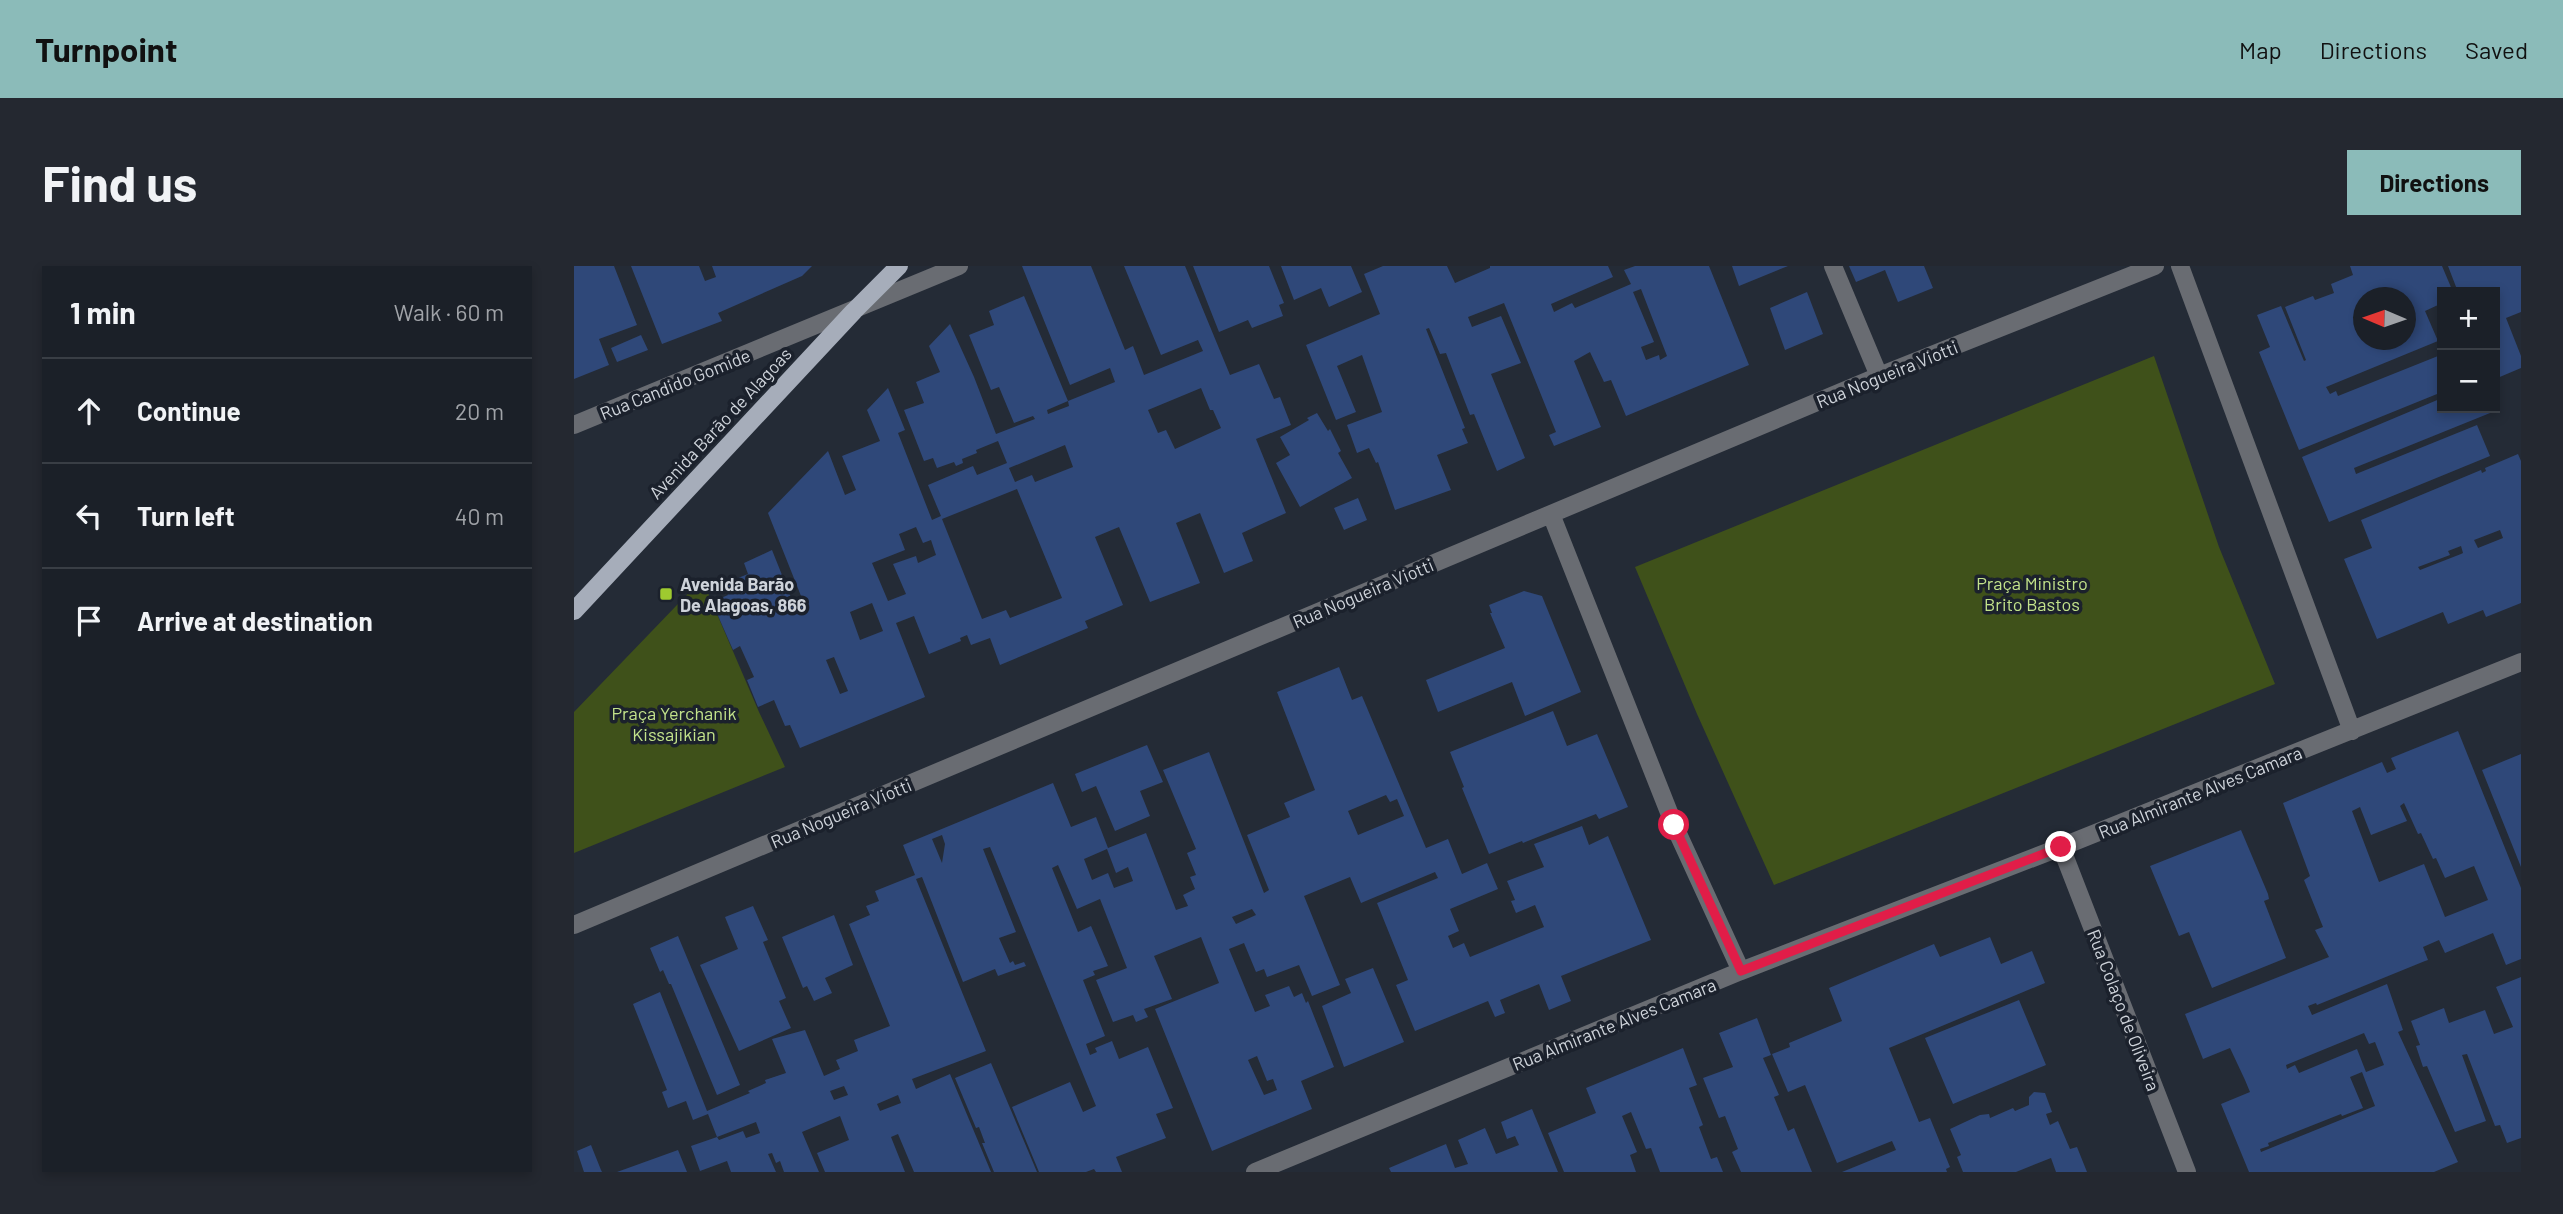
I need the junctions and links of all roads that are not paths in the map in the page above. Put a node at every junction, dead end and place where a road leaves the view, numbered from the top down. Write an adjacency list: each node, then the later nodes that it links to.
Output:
1 (899, 266): 6 (main road, Avenida Barão de Alagoas)
2 (959, 266): 6 (street, Rua Candido Gomide)
3 (1833, 266): 7 (street)
4 (2155, 266): 7 (street, Rua Nogueira Viotti)
5 (2180, 266): 12 (street)
6 (854, 311): 8 (street, Rua Candido Gomide); 10 (main road, Avenida Barão de Alagoas)
7 (1879, 376): 9 (street, Rua Nogueira Viotti)
8 (574, 425)
9 (1551, 514): 14 (street, Rua Nogueira Viotti); 15 (street)
10 (574, 611)
11 (2521, 662): 12 (street, Rua Almirante Alves Camara)
12 (2352, 731): 13 (street, Rua Almirante Alves Camara)
13 (2061, 847): 15 (street, Rua Almirante Alves Camara); 17 (street, Rua Colaço de Oliveira)
14 (574, 925)
15 (1741, 971): 16 (street, Rua Almirante Alves Camara)
16 (1255, 1172)
17 (2187, 1172)

